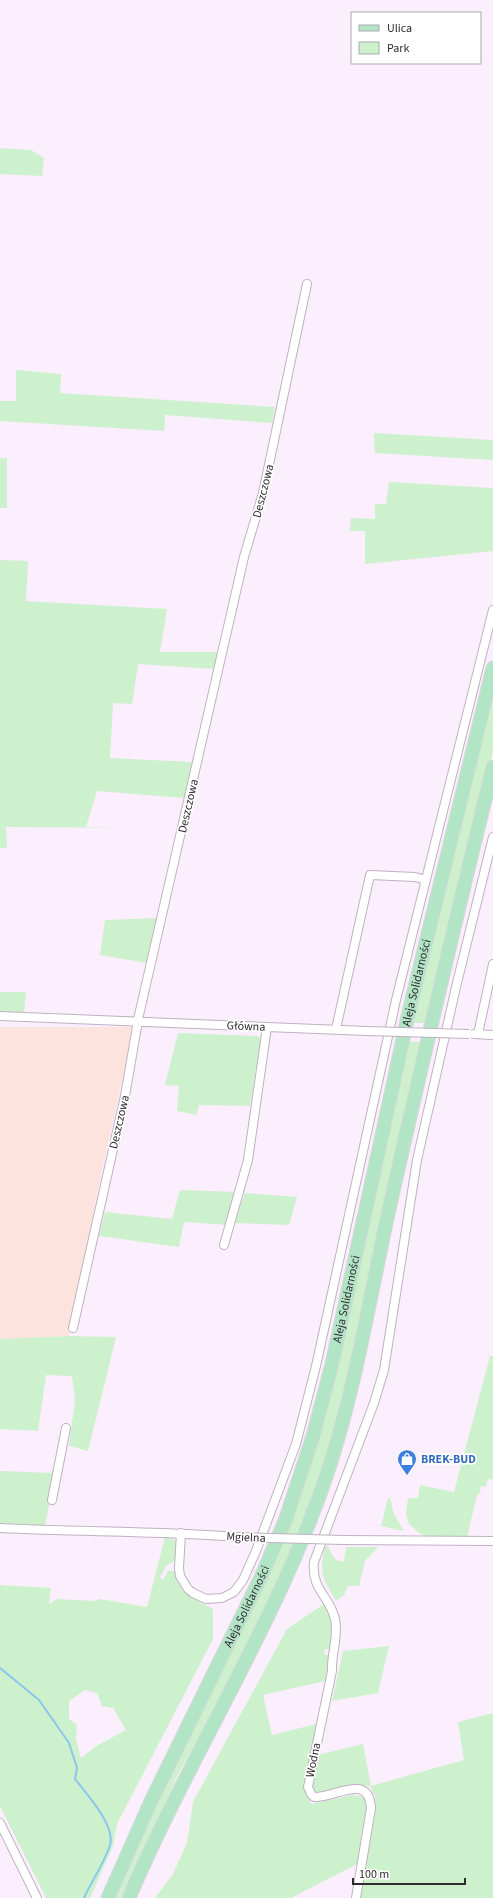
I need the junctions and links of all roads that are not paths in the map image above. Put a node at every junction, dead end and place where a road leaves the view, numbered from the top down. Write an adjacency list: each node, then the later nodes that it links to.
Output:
1 (307, 284): 9 (street, Deszczowa)
2 (493, 610): 6 (street)
3 (493, 668): 22 (main road, Aleja Solidarności)
4 (493, 767): 24 (main road, Aleja Solidarności)
5 (493, 837): 25 (street, Wodna)
6 (426, 880): 11 (street); 19 (street)
7 (493, 964): 12 (street)
8 (0, 1016): 9 (street, Główna)
9 (139, 1022): 10 (street, Główna); 15 (street, Deszczowa)
10 (267, 1027): 11 (street, Główna); 14 (street)
11 (336, 1029): 12 (street, Główna, bridge)
12 (478, 1034): 13 (street, Główna)
13 (493, 1035)
14 (224, 1246)
15 (73, 1328)
16 (66, 1428): 17 (street)
17 (52, 1500)
18 (0, 1528): 19 (street, Mgielna)
19 (181, 1533): 20 (street, Mgielna, bridge)
20 (493, 1541)
21 (0, 1823): 23 (street)
22 (110, 1892)
23 (37, 1898)
24 (129, 1898)
25 (356, 1898)

